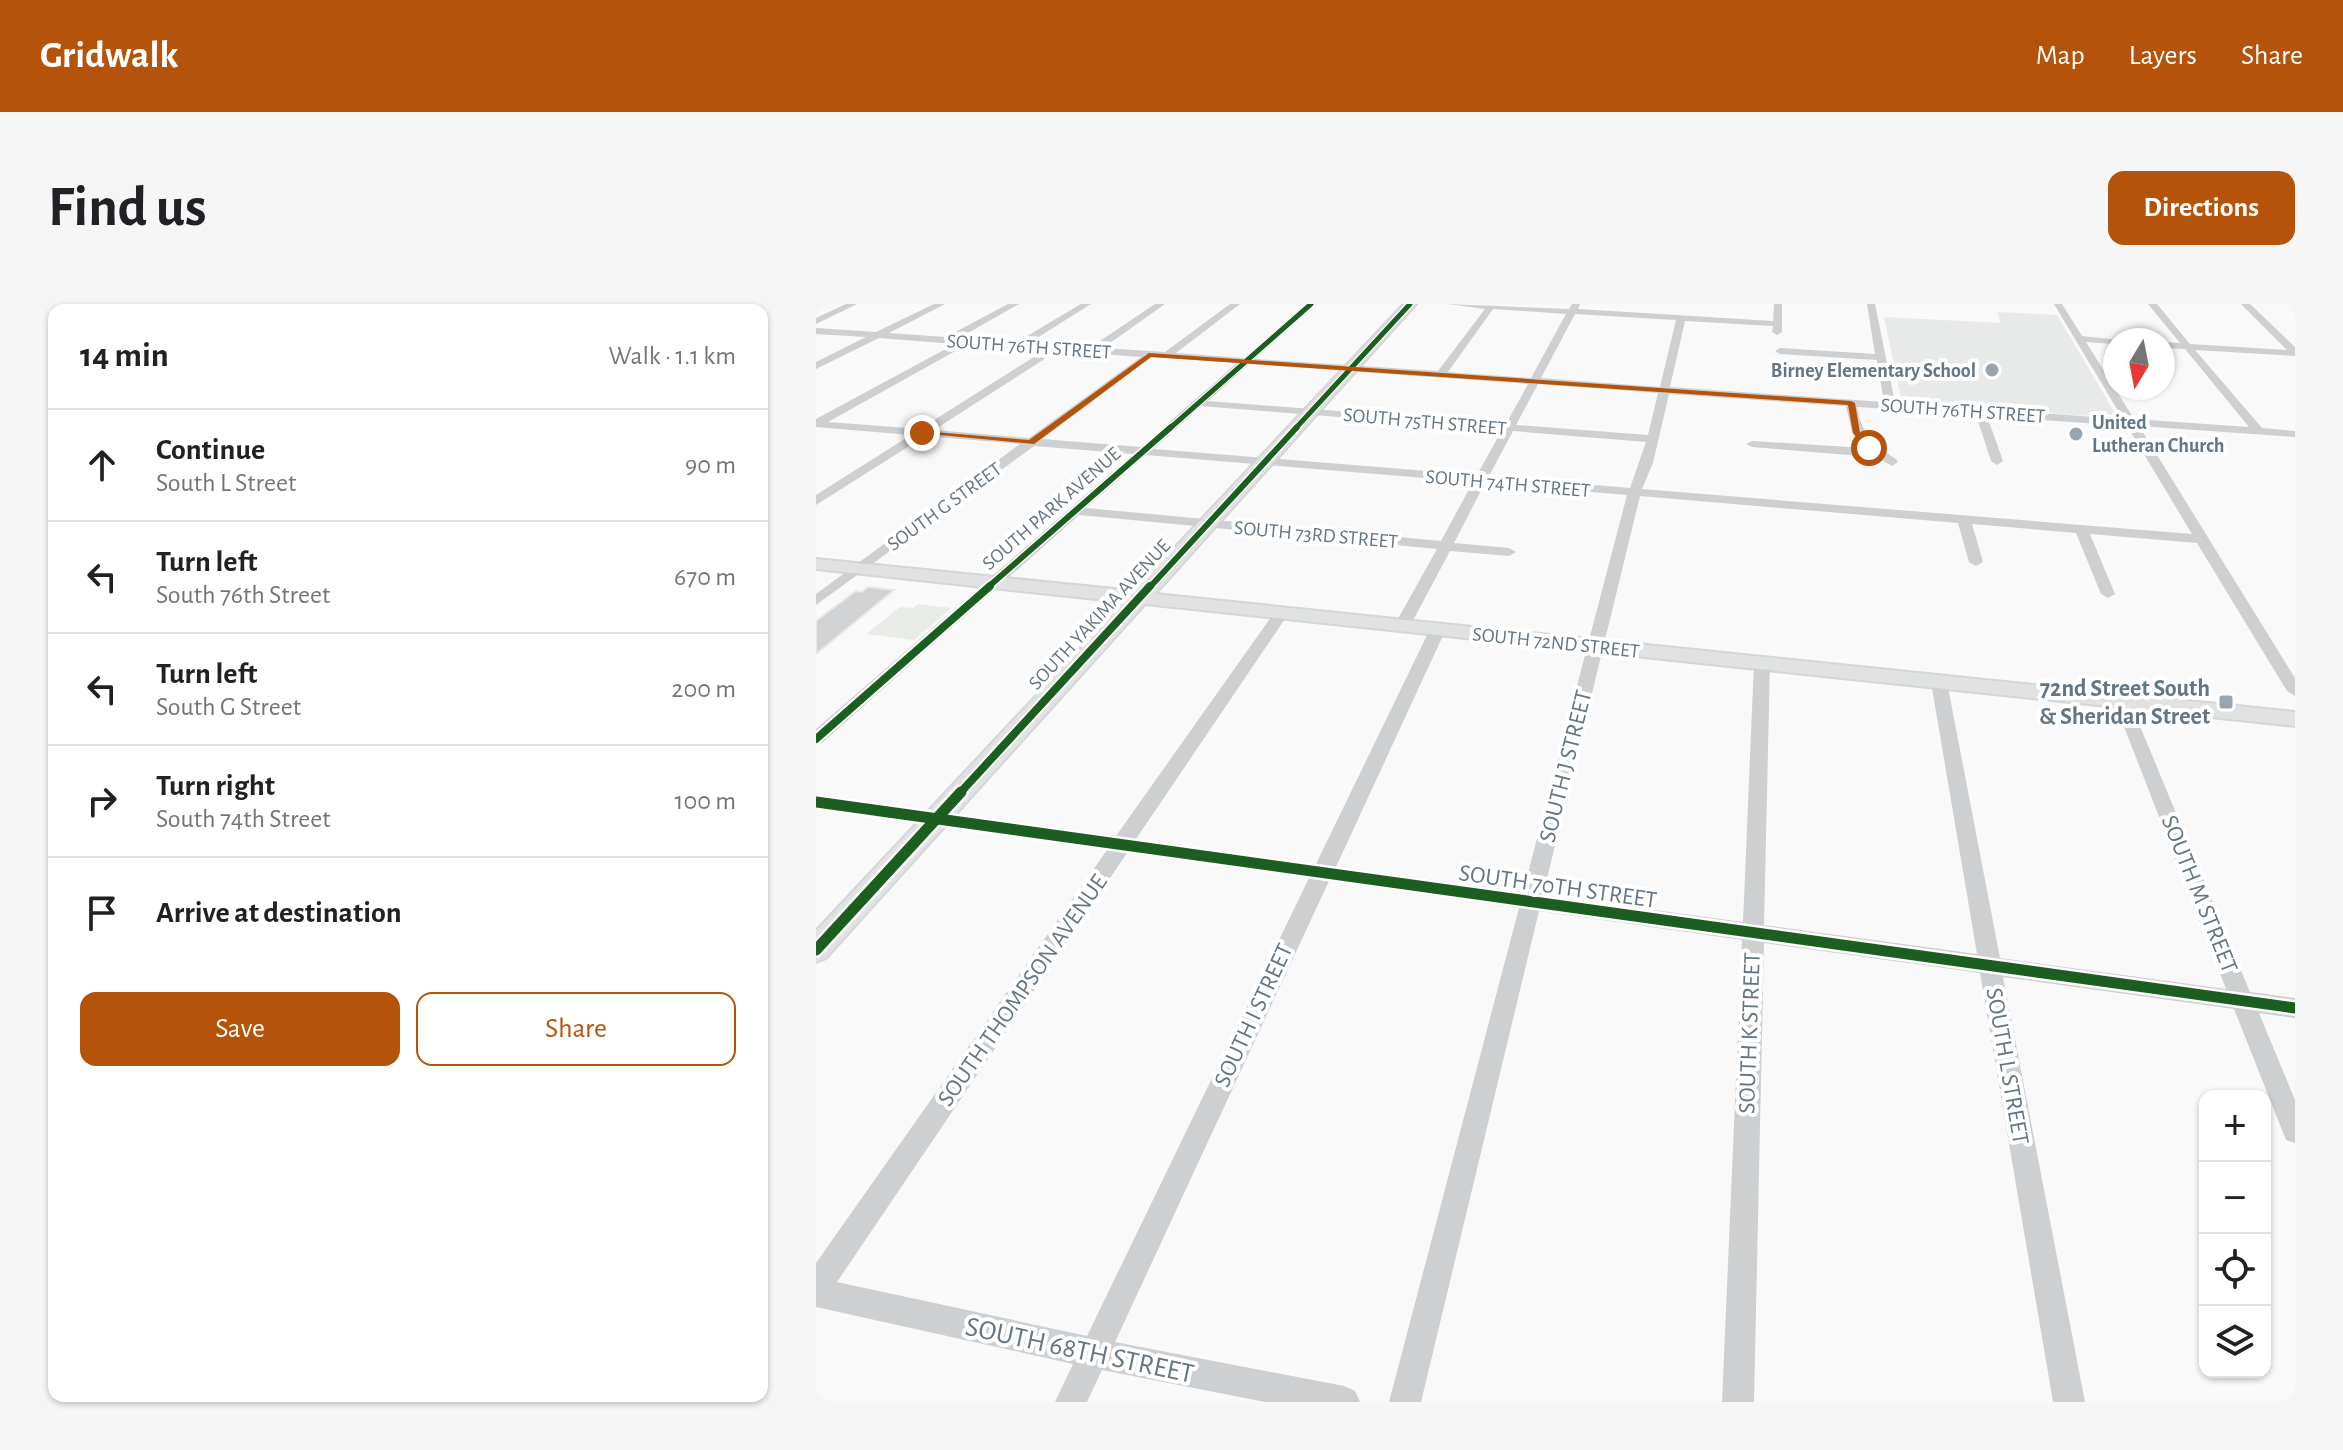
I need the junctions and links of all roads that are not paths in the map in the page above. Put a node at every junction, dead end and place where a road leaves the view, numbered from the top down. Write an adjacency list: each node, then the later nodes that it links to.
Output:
1 (853, 304): 18 (street)
2 (941, 304): 20 (street)
3 (1015, 304): 22 (street)
4 (1087, 304): 25 (street)
5 (1161, 304): 29 (street)
6 (1236, 304): 33 (street)
7 (1311, 304): 35 (street, SOUTH PARK AVENUE)
8 (1410, 304): 37 (main road, SOUTH YAKIMA AVENUE)
9 (1452, 304): 15 (street)
10 (1778, 304): 17 (street)
11 (1871, 304): 34 (street)
12 (2058, 304): 21 (street)
13 (2152, 304): 27 (street)
14 (2245, 304): 31 (street)
15 (1491, 306): 16 (street); 38 (street)
16 (1574, 307): 17 (street); 39 (street)
17 (1681, 318): 40 (street, SOUTH J STREET)
18 (816, 321)
19 (816, 331): 20 (street, SOUTH 76TH STREET)
20 (877, 335): 22 (street, SOUTH 76TH STREET); 36 (street)
21 (2081, 339): 23 (street); 46 (street)
22 (948, 340): 24 (street, SOUTH 76TH STREET)
23 (2103, 340)
24 (965, 342): 25 (street, SOUTH 76TH STREET); 47 (street)
25 (1019, 345): 28 (street, SOUTH 76TH STREET)
26 (2175, 346): 27 (street)
27 (2187, 346): 31 (street); 49 (street)
28 (1055, 348): 29 (street, SOUTH 76TH STREET); 50 (street)
29 (1092, 351): 32 (street, SOUTH 76TH STREET)
30 (1780, 351): 34 (street)
31 (2295, 352)
32 (1149, 355): 33 (street, SOUTH 76TH STREET); 53 (street, SOUTH G STREET)
33 (1166, 356): 35 (street, SOUTH 76TH STREET)
34 (1880, 357): 43 (street)
35 (1245, 362): 37 (street, SOUTH 76TH STREET); 41 (street, SOUTH PARK AVENUE)
36 (816, 366)
37 (1351, 369): 38 (street, SOUTH 76TH STREET); 44 (main road, SOUTH YAKIMA AVENUE)
38 (1440, 376): 39 (street, SOUTH 76TH STREET)
39 (1532, 382): 40 (street, SOUTH 76TH STREET); 48 (street)
40 (1662, 390): 42 (street, SOUTH 76TH STREET); 52 (street, SOUTH J STREET)
41 (1198, 403): 44 (street, SOUTH 75TH STREET); 56 (street, SOUTH PARK AVENUE)
42 (1851, 403): 43 (street, SOUTH 76TH STREET); 55 (street)
43 (1890, 405): 45 (street, SOUTH 76TH STREET)
44 (1311, 412): 48 (street, SOUTH 75TH STREET); 59 (main road, SOUTH YAKIMA AVENUE)
45 (1980, 412): 46 (street, SOUTH 76TH STREET); 57 (street)
46 (2131, 422): 49 (street, SOUTH 76TH STREET); 67 (street)
47 (816, 424): 50 (street, SOUTH 74TH STREET)
48 (1507, 427): 52 (street, SOUTH 75TH STREET); 60 (street)
49 (2258, 431): 51 (street, SOUTH 76TH STREET)
50 (922, 433): 53 (street, SOUTH 74TH STREET); 62 (street)
51 (2295, 434)
52 (1652, 439): 61 (street, SOUTH J STREET)
53 (1031, 443): 56 (street, SOUTH 74TH STREET); 72 (street, SOUTH G STREET)
54 (1752, 444): 55 (street)
55 (1869, 448): 58 (street)
56 (1142, 452): 59 (street, SOUTH 74TH STREET); 63 (street, SOUTH PARK AVENUE)
57 (1997, 461)
58 (1892, 462)
59 (1266, 463): 60 (street, SOUTH 74TH STREET); 65 (main road, SOUTH YAKIMA AVENUE)
60 (1478, 481): 61 (street, SOUTH 74TH STREET); 68 (street)
61 (1634, 494): 64 (street, SOUTH 74TH STREET); 80 (street, SOUTH J STREET)
62 (816, 501)
63 (1075, 511): 65 (street, SOUTH 73RD STREET); 73 (street, SOUTH PARK AVENUE)
64 (1964, 520): 66 (street, SOUTH 74TH STREET); 70 (street)
65 (1207, 524): 68 (street, SOUTH 73RD STREET); 75 (main road, SOUTH YAKIMA AVENUE)
66 (2082, 530): 67 (street, SOUTH 74TH STREET); 74 (street)
67 (2201, 539): 83 (street)
68 (1444, 546): 69 (street, SOUTH 73RD STREET); 78 (street)
69 (1509, 552)
70 (1976, 562)
71 (816, 564): 72 (main road, SOUTH 72ND STREET)
72 (859, 569): 73 (main road, SOUTH 72ND STREET); 76 (street, SOUTH G STREET)
73 (993, 583): 75 (main road, SOUTH 72ND STREET); 86 (street, SOUTH PARK AVENUE)
74 (2108, 594)
75 (1139, 598): 77 (main road, SOUTH 72ND STREET); 88 (main road, SOUTH YAKIMA AVENUE)
76 (816, 601)
77 (1281, 613): 78 (main road, SOUTH 72ND STREET); 89 (street, SOUTH THOMPSON AVENUE)
78 (1402, 626): 79 (main road, SOUTH 72ND STREET)
79 (1438, 629): 80 (main road, SOUTH 72ND STREET); 90 (street, SOUTH I STREET)
80 (1595, 646): 81 (main road, SOUTH 72ND STREET); 91 (street, SOUTH J STREET)
81 (1762, 663): 82 (main road, SOUTH 72ND STREET); 92 (street, SOUTH K STREET)
82 (1939, 682): 84 (main road, SOUTH 72ND STREET); 94 (street, SOUTH L STREET)
83 (2295, 691)
84 (2122, 701): 85 (main road, SOUTH 72ND STREET); 95 (street, SOUTH M STREET)
85 (2295, 719)
86 (816, 739)
87 (816, 802): 88 (street, SOUTH 70TH STREET)
88 (936, 819): 89 (street, SOUTH 70TH STREET); 93 (main road, SOUTH YAKIMA AVENUE)
89 (1123, 845): 90 (street, SOUTH 70TH STREET); 98 (street, SOUTH THOMPSON AVENUE)
90 (1320, 873): 91 (street, SOUTH 70TH STREET); 99 (street, SOUTH I STREET)
91 (1531, 903): 92 (street, SOUTH 70TH STREET); 102 (street, SOUTH J STREET)
92 (1753, 933): 94 (street, SOUTH 70TH STREET); 103 (street, SOUTH K STREET)
93 (816, 950)
94 (1990, 966): 95 (street, SOUTH 70TH STREET); 104 (street, SOUTH L STREET)
95 (2243, 1001): 96 (street, SOUTH 70TH STREET); 97 (street, SOUTH M STREET)
96 (2295, 1008)
97 (2295, 1131)
98 (816, 1290): 99 (street, SOUTH 68TH STREET)
99 (1094, 1353): 100 (street, SOUTH I STREET); 101 (street, SOUTH 68TH STREET)
100 (1071, 1402)
101 (1344, 1402)
102 (1405, 1402)
103 (1738, 1402)
104 (2069, 1402)

